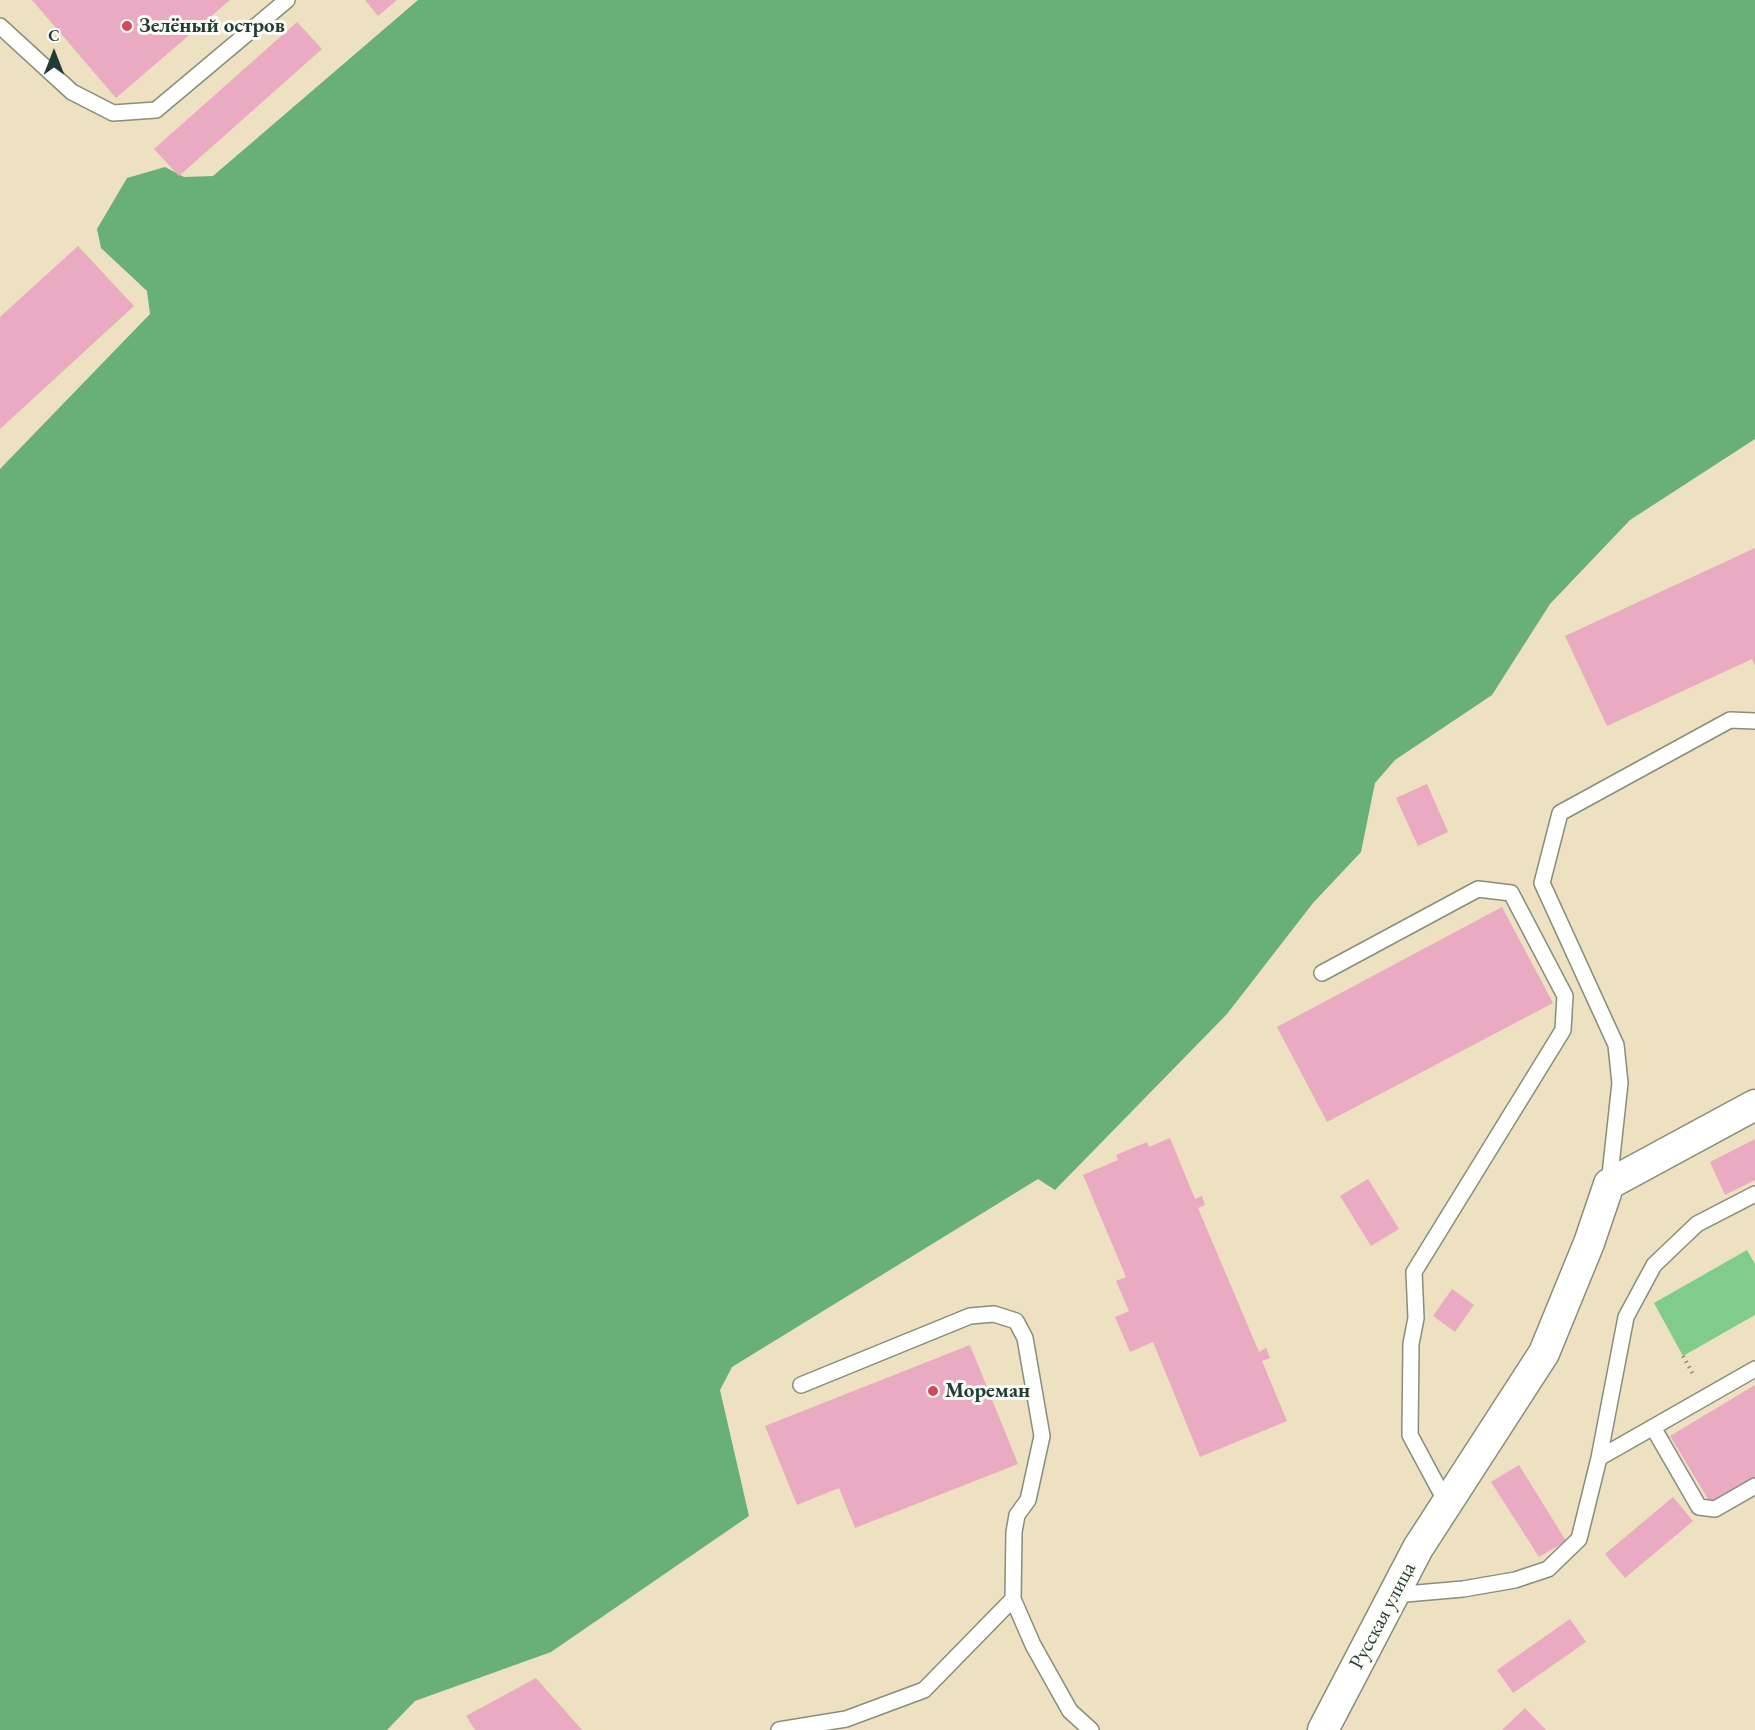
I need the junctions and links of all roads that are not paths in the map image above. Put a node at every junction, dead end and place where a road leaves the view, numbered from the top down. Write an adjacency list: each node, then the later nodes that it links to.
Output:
1 (287, 0): 2 (lane)
2 (0, 26)
3 (1755, 721): 6 (lane)
4 (1322, 973): 13 (lane)
5 (1755, 1105): 6 (street)
6 (1609, 1184): 13 (street, Русская улица)
7 (1755, 1194): 11 (lane)
8 (1755, 1369): 10 (lane)
9 (801, 1385): 15 (lane)
10 (1654, 1429): 11 (lane); 12 (lane)
11 (1599, 1458): 14 (lane)
12 (1755, 1486)
13 (1447, 1504): 14 (street, Русская улица)
14 (1394, 1595): 18 (street, Русская улица)
15 (1013, 1599): 16 (lane); 17 (lane)
16 (779, 1730)
17 (1091, 1730)
18 (1323, 1730)

